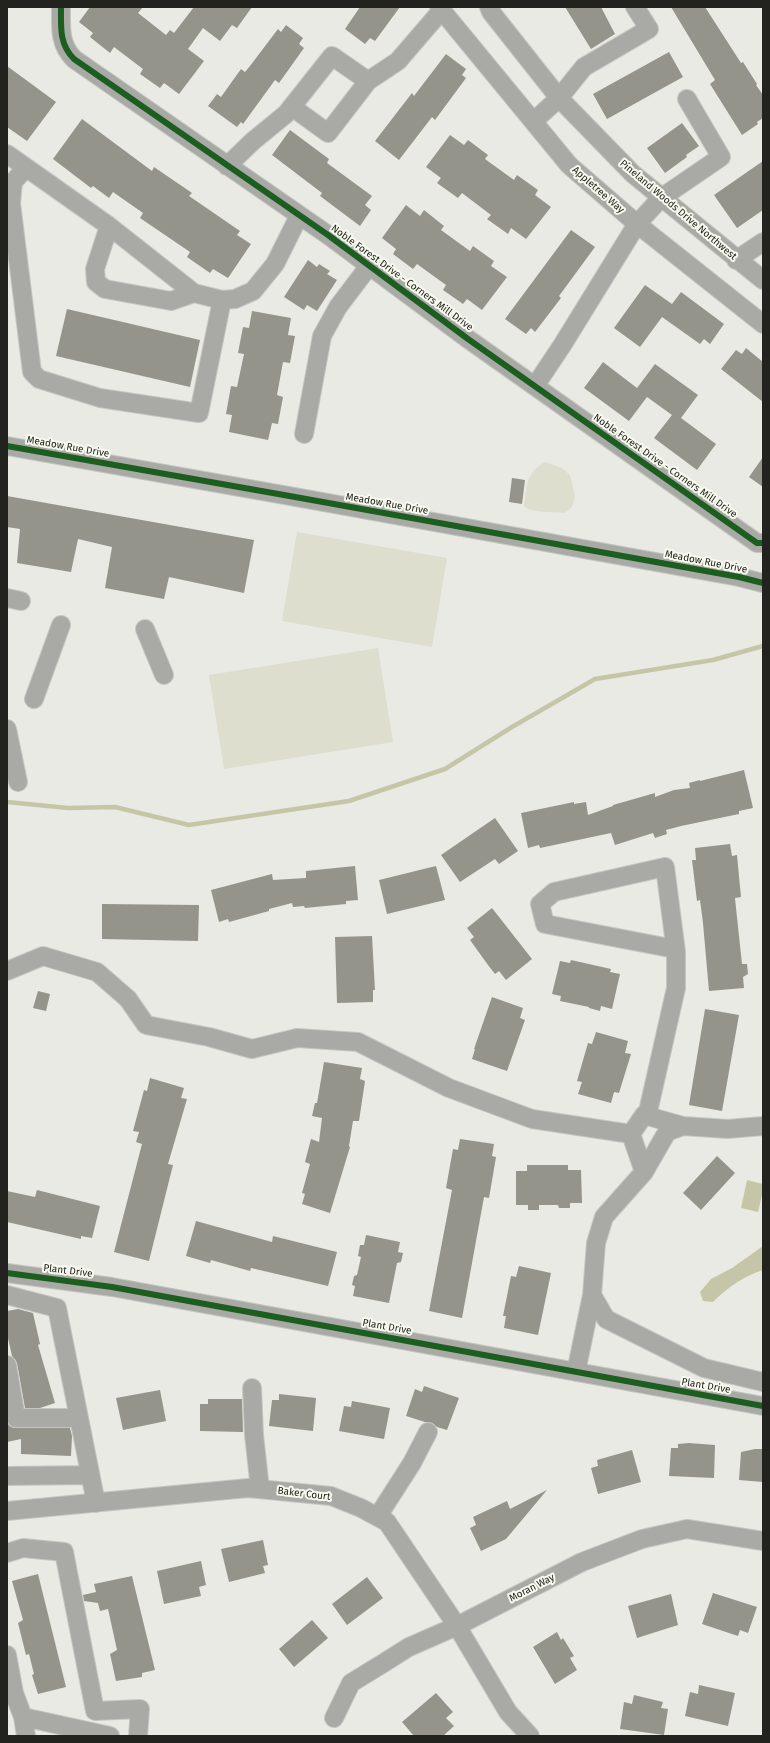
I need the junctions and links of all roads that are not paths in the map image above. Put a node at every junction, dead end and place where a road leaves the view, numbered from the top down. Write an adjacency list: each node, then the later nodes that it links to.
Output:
1 (61, 7): 11 (street, Noble Forest Drive - Corners Mill Drive)
2 (489, 7): 6 (street, Pineland Woods Drive Northwest)
3 (635, 7): 6 (street)
4 (440, 9): 5 (street); 9 (street, Appletree Way)
5 (368, 81): 8 (street); 8 (street)
6 (559, 98): 9 (street); 13 (street, Pineland Woods Drive Northwest)
7 (687, 99): 13 (street)
8 (292, 107): 11 (street)
9 (534, 121): 15 (street, Appletree Way)
10 (7, 154): 12 (street)
11 (227, 166): 14 (street, Noble Forest Drive - Corners Mill Drive)
12 (26, 168): 16 (street); 22 (street)
13 (661, 198): 15 (street); 18 (street, Pineland Woods Drive Northwest)
14 (299, 216): 19 (street, Noble Forest Drive - Corners Mill Drive); 22 (street)
15 (637, 224): 23 (street, Appletree Way); 24 (street)
16 (109, 226): 21 (street); 21 (street)
17 (763, 242): 18 (street)
18 (736, 260): 20 (street, Pineland Woods Drive Northwest)
19 (369, 266): 24 (street, Noble Forest Drive - Corners Mill Drive); 25 (street)
20 (763, 280)
21 (194, 293): 22 (street)
22 (222, 300)
23 (763, 324)
24 (535, 386): 27 (street, Noble Forest Drive - Corners Mill Drive)
25 (304, 434)
26 (7, 446): 28 (street, Meadow Rue Drive)
27 (763, 543)
28 (763, 583)
29 (61, 625): 32 (street)
30 (145, 629): 31 (street)
31 (164, 674)
32 (34, 699)
33 (7, 729): 34 (street)
34 (18, 782)
35 (675, 949): 35 (street); 37 (street)
36 (7, 971): 40 (street)
37 (647, 1116): 38 (street); 40 (street)
38 (683, 1126): 39 (street); 41 (street)
39 (763, 1126)
40 (631, 1134): 41 (street)
41 (644, 1172): 44 (street)
42 (7, 1274): 46 (street, Plant Drive)
43 (7, 1295): 50 (street)
44 (592, 1295): 46 (street); 47 (street)
45 (7, 1365): 50 (street)
46 (576, 1372): 49 (street, Plant Drive)
47 (763, 1382)
48 (252, 1388): 54 (street)
49 (763, 1406)
50 (79, 1418): 52 (street)
51 (428, 1432): 57 (street)
52 (90, 1475): 53 (street); 55 (street)
53 (7, 1476)
54 (260, 1489): 55 (street, Baker Court); 57 (street, Baker Court)
55 (96, 1503): 56 (street, Baker Court)
56 (7, 1510)
57 (378, 1516): 60 (street, Baker Court)
58 (763, 1541): 60 (street, Moran Way)
59 (7, 1552): 63 (street)
60 (457, 1626): 65 (street, Moran Way); 70 (street, Baker Court)
61 (7, 1655): 62 (street)
62 (10, 1693): 64 (street)
63 (95, 1711): 66 (street); 69 (street)
64 (24, 1717): 66 (street); 67 (street)
65 (334, 1718)
66 (77, 1729): 68 (street)
67 (26, 1736)
68 (110, 1736)
69 (138, 1736)
70 (530, 1736)

